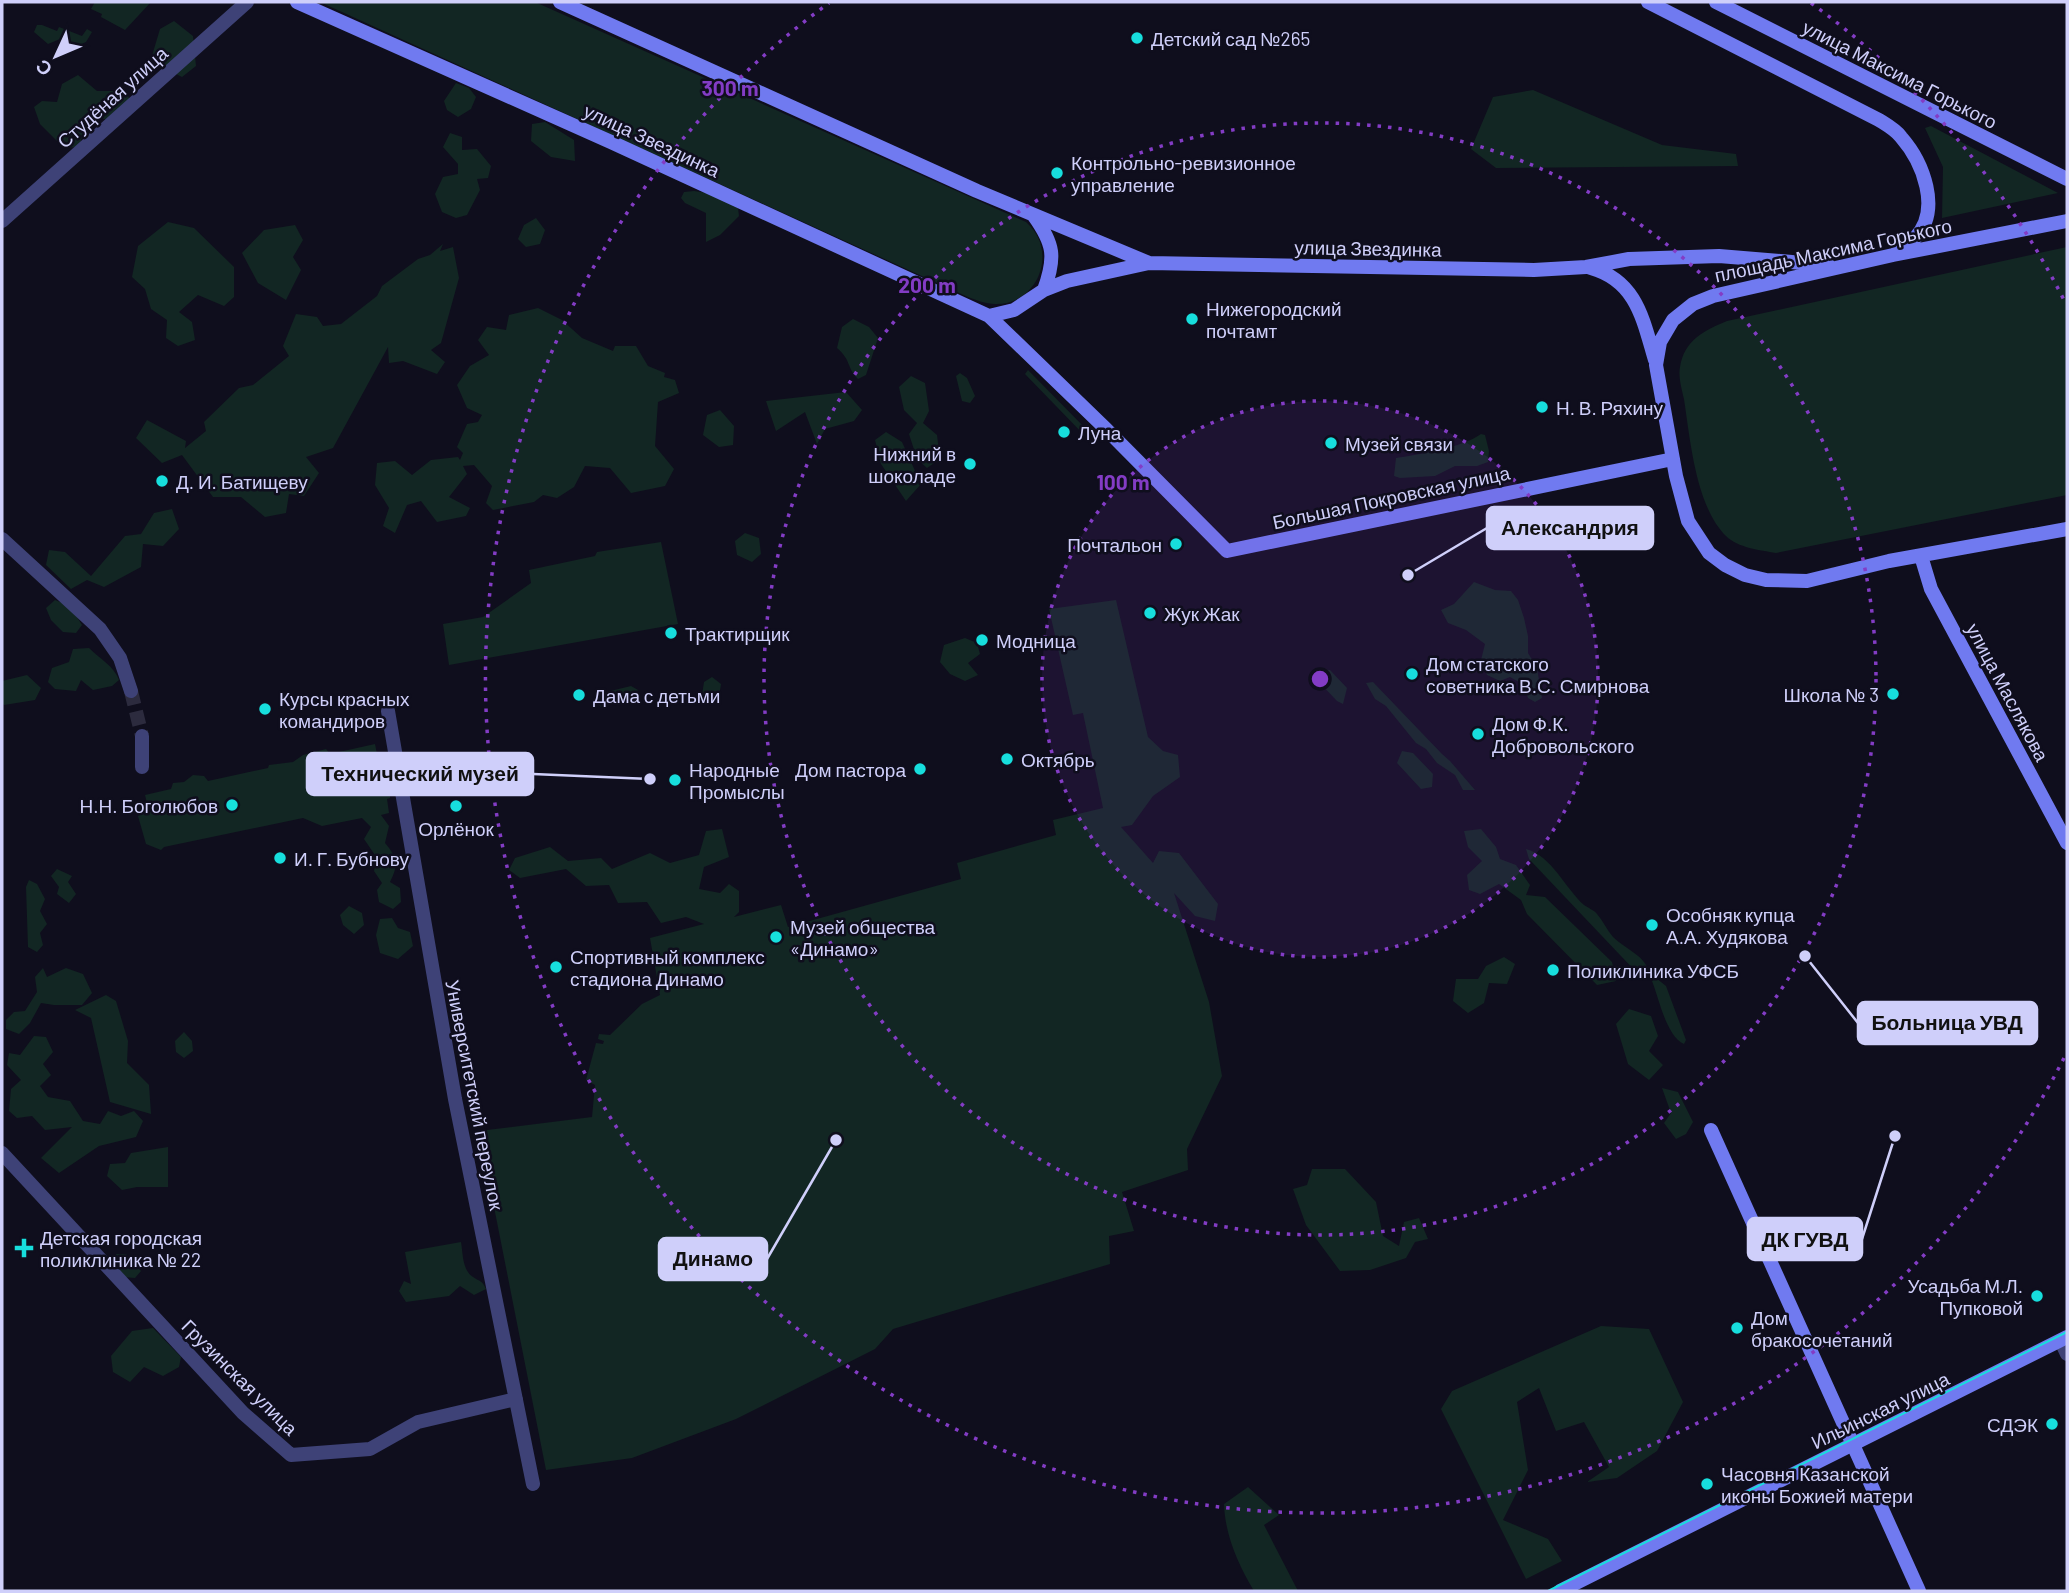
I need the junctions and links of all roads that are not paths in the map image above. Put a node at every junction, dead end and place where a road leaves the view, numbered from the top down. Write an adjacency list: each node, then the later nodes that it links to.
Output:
1 (247, 2): 9 (street, Студёная улица)
2 (297, 2): 15 (street, улица Звездинка)
3 (560, 2): 7 (street, улица Звездинка)
4 (1648, 2): 10 (street)
5 (1716, 2): 6 (street, улица Максима Горького)
6 (2067, 179)
7 (1033, 215): 11 (street, улица Звездинка); 14 (street)
8 (2067, 221): 10 (street, площадь Максима Горького)
9 (2, 222)
10 (1893, 255): 13 (street, площадь Максима Горького)
11 (1149, 263): 12 (street, улица Звездинка); 14 (street, улица Звездинка)
12 (1586, 267): 13 (street, улица Звездинка); 16 (street, улица Звездинка)
13 (1843, 267): 16 (street, площадь Максима Горького)
14 (1044, 290): 15 (street, улица Звездинка)
15 (989, 316): 20 (street, улица Звездинка)
16 (1656, 365): 17 (street, площадь Максима Горького)
17 (1673, 459): 20 (street, Большая Покровская улица); 21 (street, площадь Максима Горького)
18 (2067, 529): 21 (street, площадь Максима Горького)
19 (2, 538): 22 (street)
20 (1227, 551)
21 (1921, 556): 26 (street, улица Маслякова)
22 (131, 691)
23 (388, 711): 30 (street, Университетский переулок)
24 (142, 736): 25 (street)
25 (142, 767)
26 (2067, 843)
27 (1711, 1130): 31 (street)
28 (2, 1153): 30 (street, Грузинская улица)
29 (2065, 1344): 31 (street, Ильинская улица)
30 (516, 1399): 32 (street, Университетский переулок)
31 (1854, 1445): 33 (street, Ильинская улица); 34 (street)
32 (533, 1484)
33 (1560, 1591)
34 (1919, 1591)

